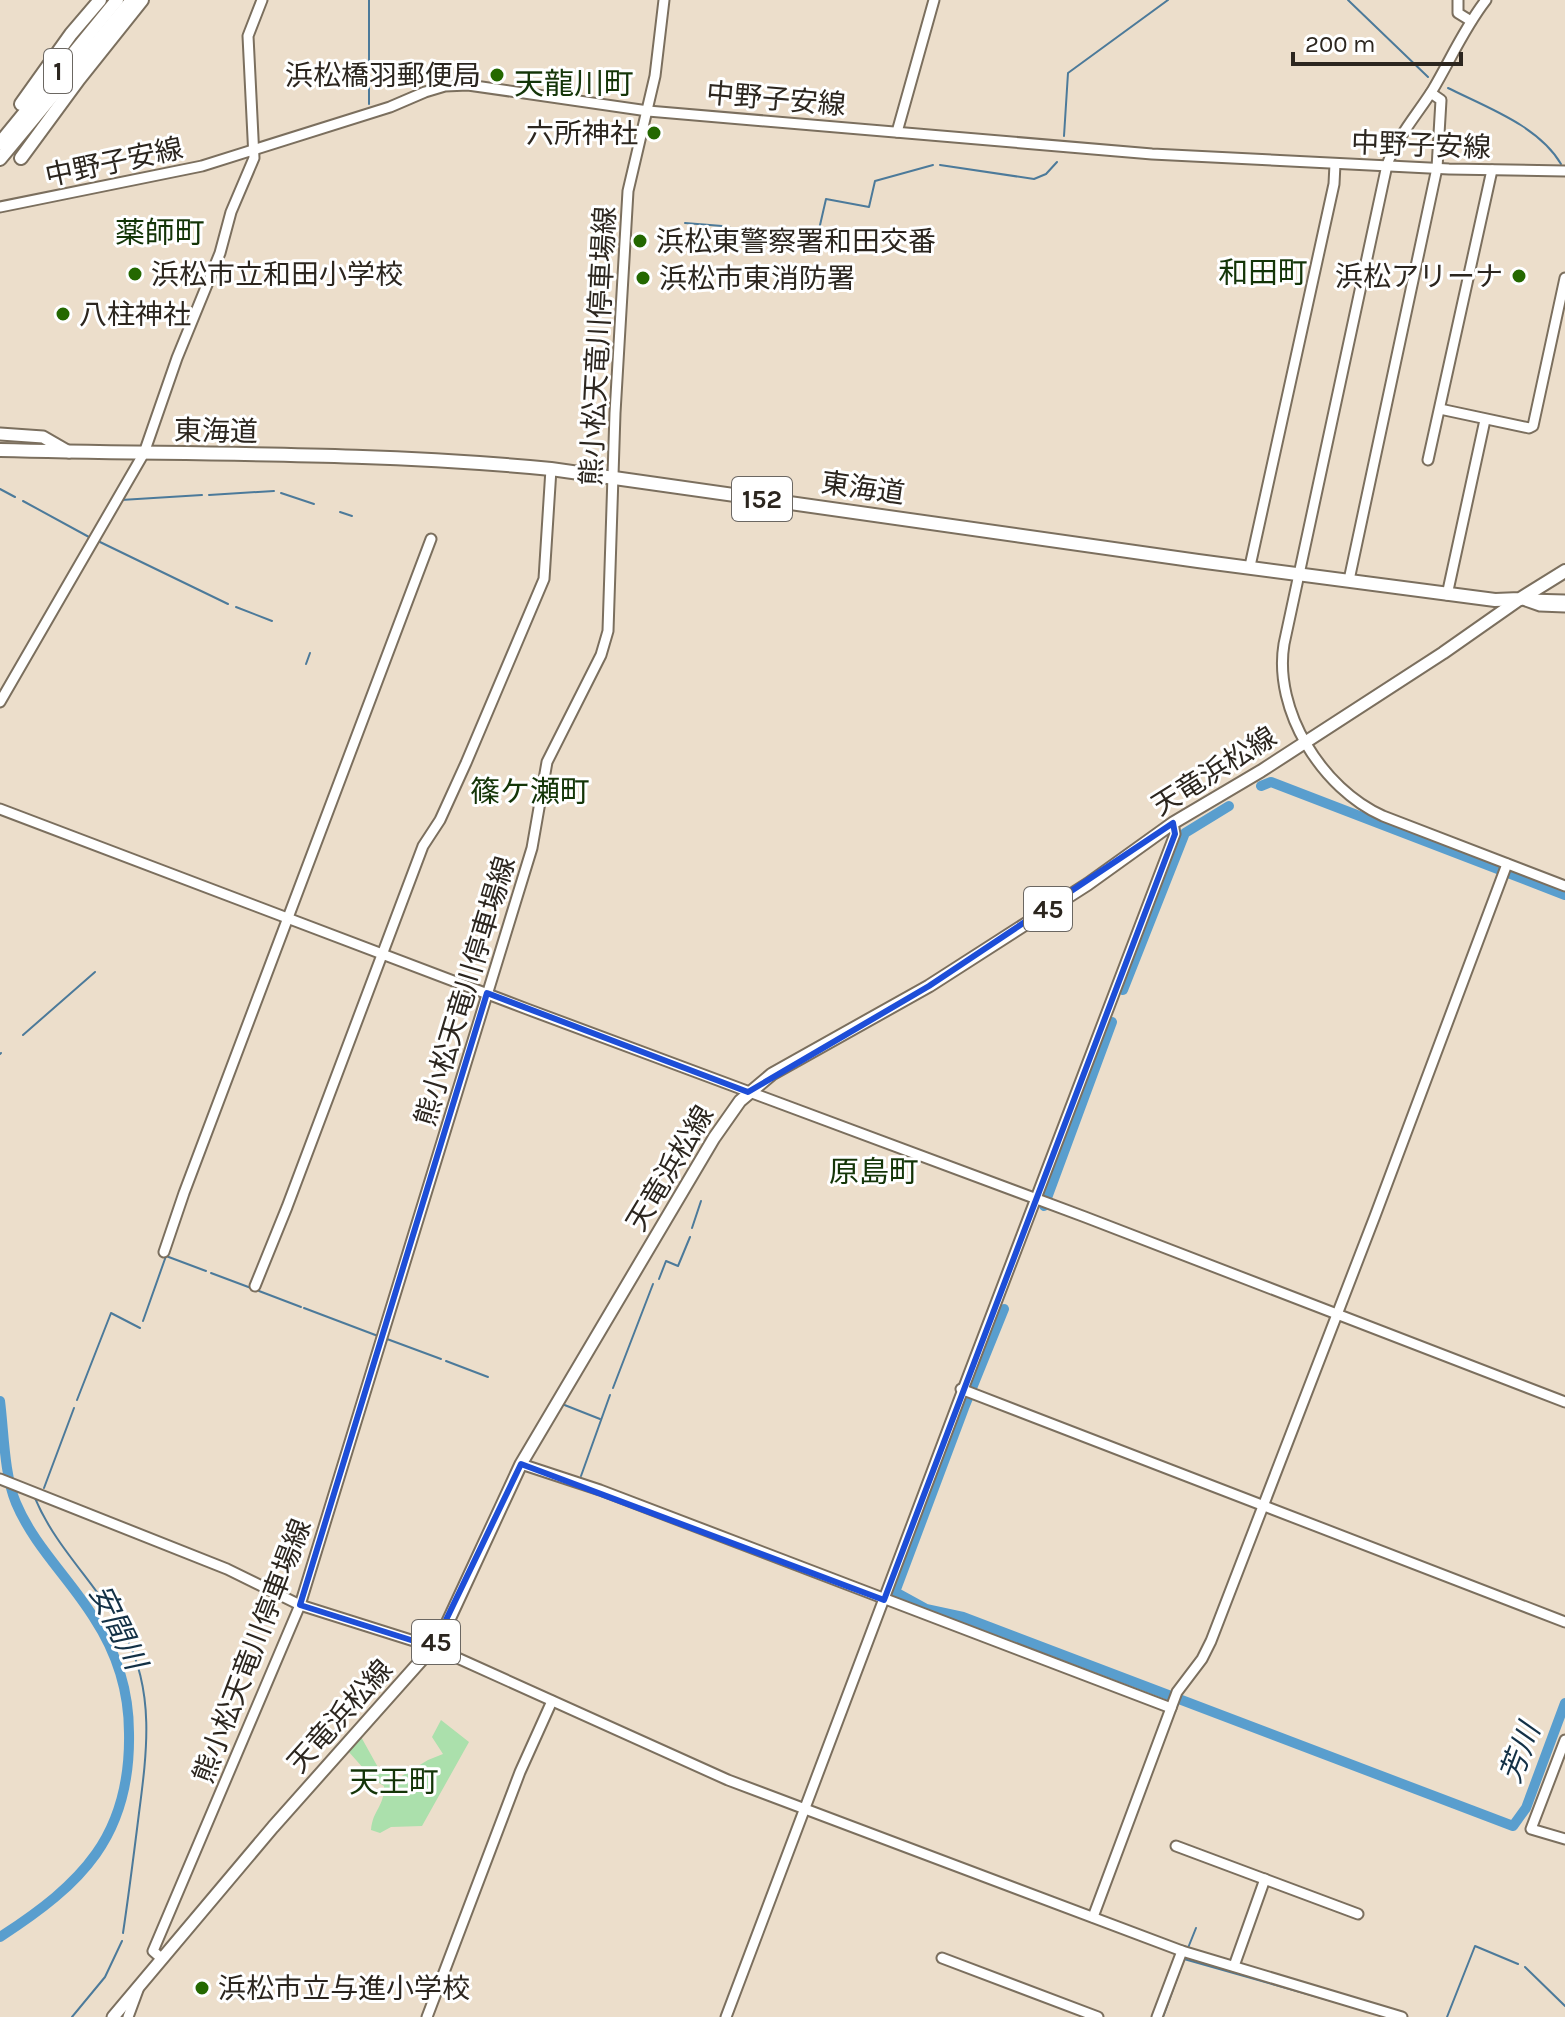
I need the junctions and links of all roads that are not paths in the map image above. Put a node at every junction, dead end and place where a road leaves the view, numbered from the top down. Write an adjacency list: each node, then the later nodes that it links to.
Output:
1 (100, 0): 15 (highway, 1)
2 (117, 0): 16 (highway, 1)
3 (132, 0): 13 (highway, 1)
4 (142, 0): 18 (highway)
5 (262, 0): 17 (street)
6 (664, 0): 12 (street, 熊小松天竜川停車場線)
7 (934, 0): 14 (street)
8 (1458, 0): 10 (street)
9 (1486, 0): 10 (street)
10 (1471, 21): 11 (street)
11 (1431, 93): 21 (street); 23 (street)
12 (648, 111): 14 (street, 中野子安線); 17 (street, 中野子安線); 37 (street, 熊小松天竜川停車場線)
13 (39, 113): 19 (highway, 1); 22 (highway, 1)
14 (897, 132): 20 (street, 中野子安線)
15 (0, 133)
16 (0, 143)
17 (253, 149): 26 (street, 中野子安線); 34 (street)
18 (21, 158)
19 (0, 159)
20 (1335, 164): 21 (street, 中野子安線); 39 (street)
21 (1387, 165): 23 (street, 中野子安線); 41 (street)
22 (0, 166)
23 (1437, 168): 24 (street, 中野子安線); 42 (street)
24 (1492, 170): 25 (street, 中野子安線); 29 (street)
25 (1565, 171)
26 (0, 207)
27 (1565, 278): 28 (street)
28 (1560, 320): 30 (street)
29 (1440, 409): 30 (street); 35 (street)
30 (1485, 420): 43 (street)
31 (0, 434): 33 (main road)
32 (0, 450): 33 (highway, 東海道 / 152)
33 (69, 452): 34 (highway, 東海道 / 152)
34 (144, 453): 36 (highway, 東海道 / 152); 47 (street)
35 (1428, 460)
36 (551, 469): 37 (highway, 東海道 / 152); 54 (street)
37 (612, 477): 39 (highway, 東海道 / 152); 55 (street, 熊小松天竜川停車場線)
38 (431, 539): 53 (street)
39 (1250, 566): 41 (highway, 東海道 / 152)
40 (1565, 571): 44 (highway)
41 (1300, 574): 42 (highway, 東海道 / 152); 48 (street)
42 (1349, 580): 43 (highway, 東海道 / 152)
43 (1447, 595): 44 (highway, 東海道 / 152)
44 (1520, 599): 45 (street); 46 (street); 48 (main road, 天竜浜松線 / 45)
45 (1565, 600)
46 (1565, 607)
47 (0, 702)
48 (1306, 741): 50 (main road, 天竜浜松線 / 45); 51 (street)
49 (0, 809): 53 (street)
50 (1173, 823): 56 (main road, 天竜浜松線 / 45); 57 (street)
51 (1505, 869): 52 (street); 60 (street)
52 (1565, 886)
53 (287, 919): 54 (street); 58 (street)
54 (381, 954): 55 (street); 59 (street)
55 (487, 993): 56 (street); 67 (street, 熊小松天竜川停車場線)
56 (748, 1092): 57 (street); 63 (main road, 天竜浜松線 / 45)
57 (1041, 1201): 60 (street); 61 (street)
58 (164, 1252)
59 (255, 1286)
60 (1336, 1314): 62 (street); 65 (street)
61 (968, 1392): 65 (street); 66 (street)
62 (1565, 1402)
63 (521, 1464): 66 (street); 69 (main road, 天竜浜松線 / 45)
64 (0, 1480): 67 (street)
65 (1263, 1505): 68 (street); 71 (street)
66 (884, 1600): 71 (street); 73 (street)
67 (300, 1605): 69 (street); 80 (street, 熊小松天竜川停車場線)
68 (1565, 1622)
69 (433, 1647): 70 (street); 80 (main road, 天竜浜松線 / 45)
70 (552, 1701): 73 (street); 86 (street)
71 (1171, 1708): 78 (street)
72 (1565, 1740): 74 (street)
73 (806, 1809): 78 (street); 87 (street)
74 (1565, 1839)
75 (1176, 1846): 76 (street)
76 (1265, 1879): 77 (street); 82 (street)
77 (1358, 1914)
78 (1093, 1917): 79 (street)
79 (1178, 1952): 82 (street); 89 (street)
80 (161, 1958): 83 (main road, 天竜浜松線 / 45)
81 (942, 1958): 88 (street)
82 (1234, 1966): 90 (street)
83 (141, 1983): 84 (main road, 天竜浜松線 / 45); 85 (street)
84 (113, 2017)
85 (128, 2017)
86 (427, 2017)
87 (726, 2017)
88 (1098, 2017)
89 (1157, 2017)
90 (1402, 2017)

